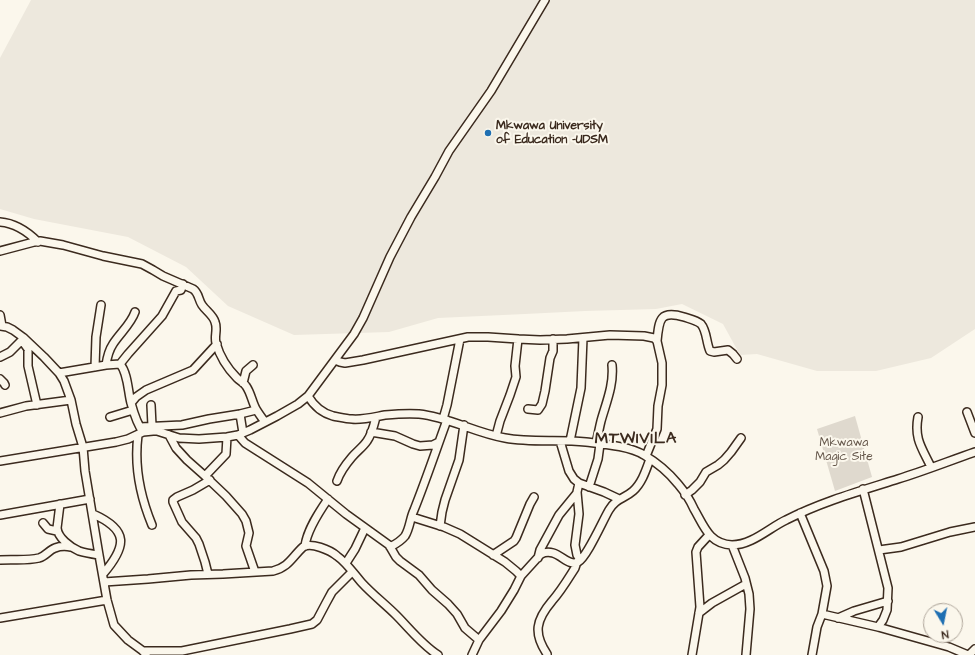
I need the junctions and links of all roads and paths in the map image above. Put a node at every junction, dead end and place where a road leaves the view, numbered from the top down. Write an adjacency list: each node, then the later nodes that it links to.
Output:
1 (545, 0): 19 (street)
2 (0, 222): 3 (street)
3 (38, 242): 4 (street); 5 (street)
4 (0, 251)
5 (183, 284): 16 (street); 20 (street)
6 (101, 305): 24 (street)
7 (135, 312): 21 (street)
8 (0, 315): 9 (street)
9 (1, 326): 13 (street)
10 (583, 338): 12 (street); 15 (street); 53 (street)
11 (460, 339): 14 (street); 19 (street); 40 (street)
12 (553, 339): 14 (street); 32 (street)
13 (23, 340): 17 (street); 25 (street); 29 (street)
14 (518, 340): 49 (street)
15 (657, 341): 18 (street); 58 (street)
16 (217, 344): 26 (street); 31 (street)
17 (0, 357)
18 (737, 359)
19 (335, 360): 27 (street)
20 (120, 364): 21 (street); 31 (street)
21 (106, 365): 24 (street)
22 (253, 365): 26 (street)
23 (612, 365): 55 (street)
24 (95, 367): 25 (street)
25 (59, 373): 28 (street)
26 (243, 383): 33 (street)
27 (308, 396): 37 (street); 41 (street)
28 (71, 400): 29 (street); 56 (street)
29 (37, 405): 35 (street)
30 (152, 405): 43 (street)
31 (132, 406): 39 (street); 44 (street)
32 (528, 409)
33 (256, 410): 36 (street); 41 (street)
34 (967, 412): 46 (street)
35 (0, 413)
36 (240, 414): 43 (street); 47 (street)
37 (376, 417): 40 (street); 45 (street)
38 (918, 417): 60 (street)
39 (110, 418)
40 (445, 419): 42 (street); 54 (street)
41 (265, 422): 47 (street)
42 (464, 425): 49 (street); 79 (street)
43 (152, 426): 44 (street)
44 (140, 431): 48 (street); 56 (street); 78 (street)
45 (371, 432): 54 (street); 62 (street)
46 (975, 432)
47 (240, 434): 50 (street); 70 (street)
48 (168, 435): 50 (street); 61 (street)
49 (496, 436): 52 (street)
50 (228, 437): 61 (street)
51 (741, 438): 67 (street)
52 (560, 441): 53 (street); 63 (street)
53 (570, 441): 55 (street)
54 (439, 442): 76 (street)
55 (598, 444): 58 (street); 64 (street)
56 (83, 447): 59 (street); 69 (street)
57 (975, 452): 60 (street)
58 (648, 457): 67 (street); 71 (street)
59 (0, 461)
60 (931, 467): 65 (street)
61 (208, 478): 95 (street); 98 (street)
62 (337, 481)
63 (579, 483): 64 (street); 66 (street)
64 (589, 487): 71 (street)
65 (863, 489): 73 (street); 88 (street)
66 (577, 493): 91 (street); 93 (street)
67 (686, 495): 83 (street)
68 (534, 497): 89 (street)
69 (90, 499): 72 (street); 74 (street)
70 (328, 499): 81 (street); 85 (street)
71 (619, 499): 93 (street)
72 (60, 504): 75 (street); 82 (street)
73 (800, 513): 84 (street); 105 (street)
74 (93, 514): 90 (street); 97 (street)
75 (0, 515)
76 (412, 517): 79 (street); 87 (street)
77 (43, 524): 82 (street)
78 (152, 525)
79 (440, 526): 89 (street)
80 (975, 527): 88 (street)
81 (365, 528): 87 (street); 94 (street)
82 (57, 531): 86 (street)
83 (709, 535): 84 (street); 104 (street)
84 (732, 545): 101 (street)
85 (305, 546): 94 (street); 95 (street)
86 (72, 547): 90 (street); 92 (street)
87 (390, 547): 109 (street)
88 (879, 550): 103 (street)
89 (494, 555): 99 (street)
90 (99, 556): 97 (street)
91 (538, 558): 93 (street); 99 (street)
92 (0, 560)
93 (579, 561): 112 (street)
94 (346, 563): 96 (street)
95 (255, 572): 98 (street)
96 (352, 572): 111 (street); 113 (street)
97 (103, 574): 100 (street)
98 (208, 574): 100 (street)
99 (521, 576): 109 (street)
100 (104, 582): 102 (street)
101 (746, 584): 104 (street); 116 (street)
102 (107, 600): 106 (street); 111 (street)
103 (888, 601): 107 (street); 108 (street)
104 (699, 613): 115 (street)
105 (822, 614): 107 (street); 117 (street)
106 (0, 618)
107 (838, 618): 108 (street)
108 (878, 627): 118 (street)
109 (479, 640): 114 (street)
110 (975, 649): 118 (street)
111 (144, 653)
112 (547, 654)
113 (438, 655)
114 (472, 655)
115 (692, 655)
116 (746, 655)
117 (812, 655)
118 (968, 655)

